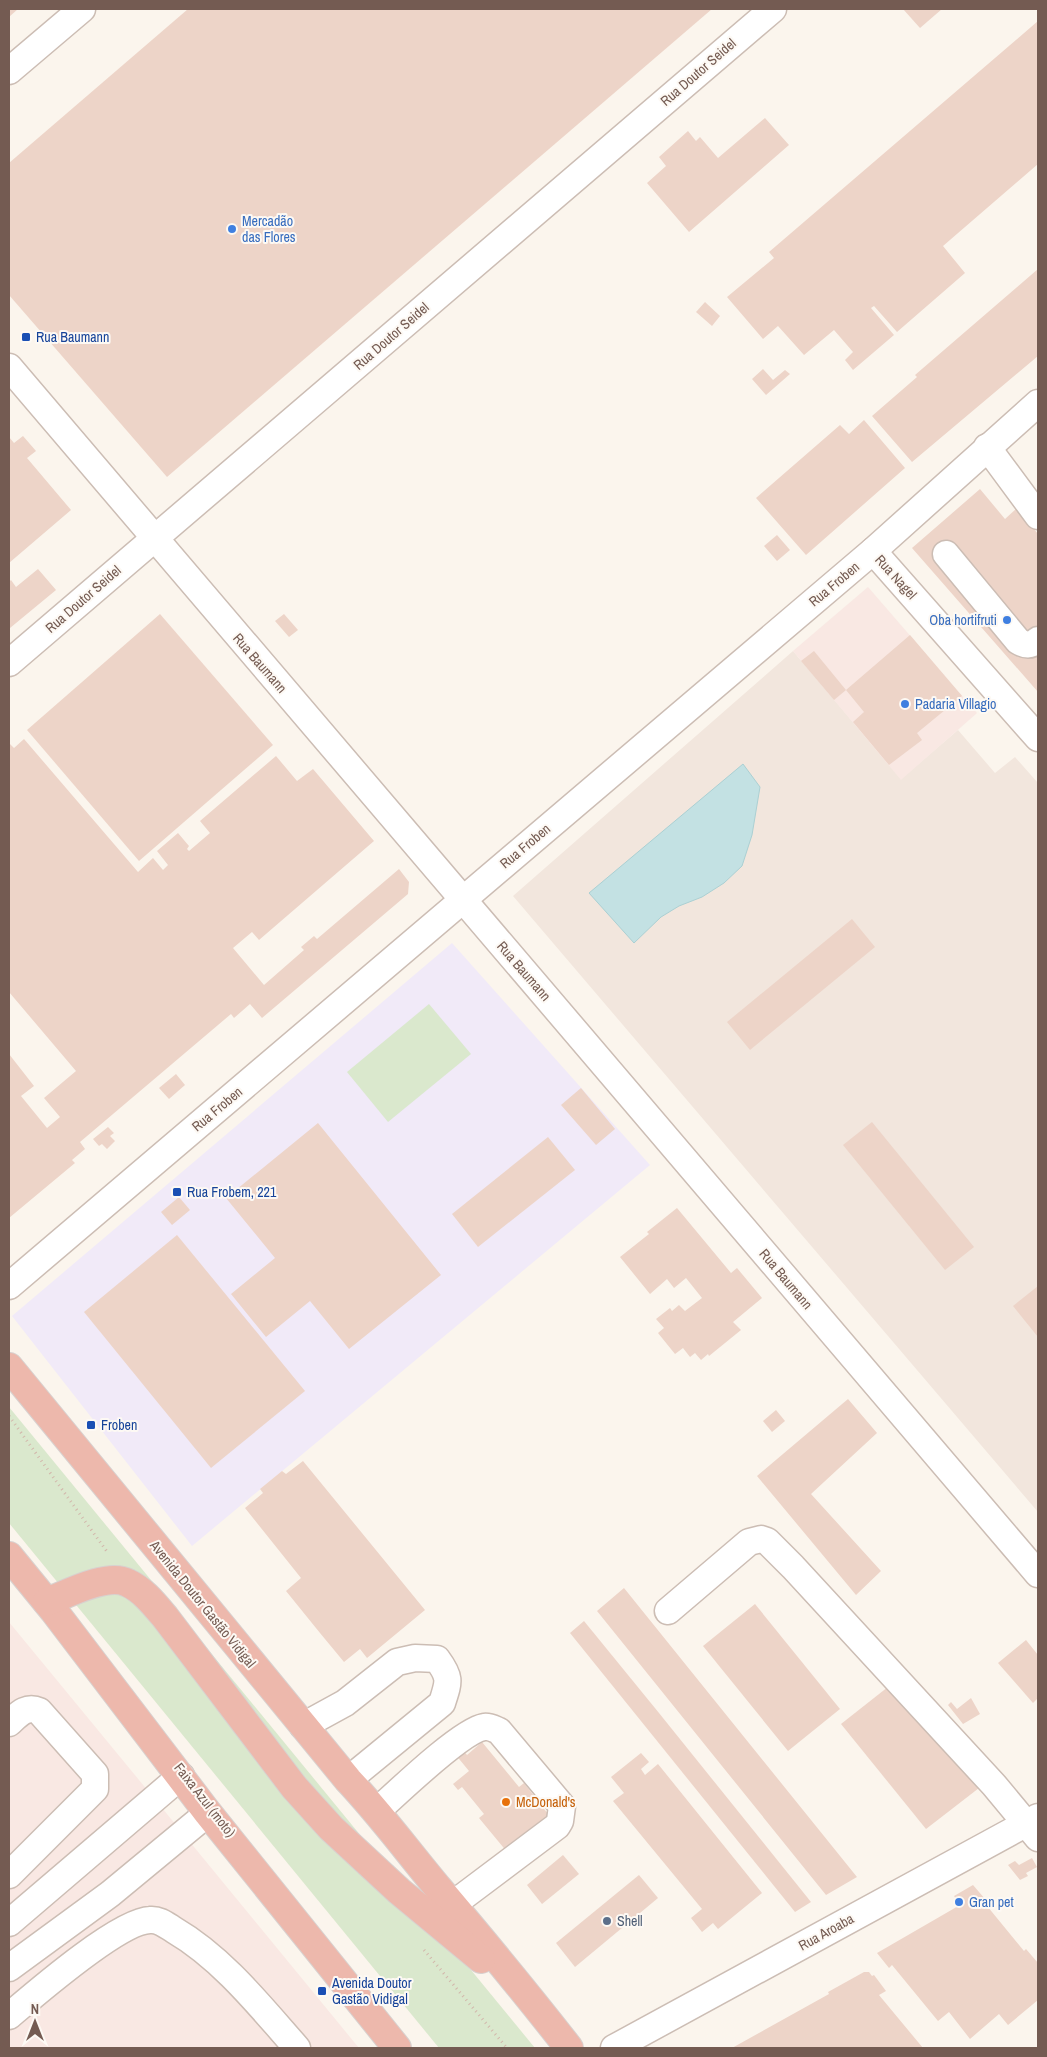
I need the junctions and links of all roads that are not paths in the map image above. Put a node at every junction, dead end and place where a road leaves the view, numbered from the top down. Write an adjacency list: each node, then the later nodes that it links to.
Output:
1 (82, 9): 3 (street)
2 (773, 9): 8 (street, Rua Doutor Seidel)
3 (9, 71)
4 (9, 367): 8 (street, Rua Baumann)
5 (1038, 403): 6 (street, Rua Froben)
6 (987, 447): 7 (street); 9 (street, Rua Froben)
7 (1038, 516)
8 (153, 539): 12 (street, Rua Doutor Seidel); 14 (street, Rua Baumann)
9 (873, 551): 13 (street, Rua Nagel); 14 (street, Rua Froben)
10 (946, 554): 11 (street)
11 (1038, 640)
12 (9, 663)
13 (1038, 738)
14 (463, 899): 15 (street, Rua Froben); 19 (street, Rua Baumann)
15 (9, 1286)
16 (9, 1367): 23 (highway, Avenida Doutor Gastão Vidigal)
17 (9, 1548): 20 (street, Faixa Azul (moto))
18 (9, 1556): 20 (highway)
19 (1038, 1574)
20 (49, 1602): 24 (highway); 33 (highway); 37 (street, Faixa Azul (moto))
21 (668, 1611): 28 (street)
22 (9, 1722): 29 (street)
23 (303, 1726): 25 (highway, Avenida Doutor Gastão Vidigal); 25 (street)
24 (181, 1776): 27 (highway); 31 (street)
25 (348, 1780): 26 (highway, Avenida Doutor Gastão Vidigal)
26 (377, 1811): 30 (highway, Avenida Doutor Gastão Vidigal); 30 (street)
27 (208, 1813): 32 (street); 36 (highway)
28 (1034, 1826): 39 (street, Rua Aroaba)
29 (9, 1875)
30 (452, 1905): 33 (highway, Avenida Doutor Gastão Vidigal)
31 (9, 1923)
32 (9, 1968)
33 (536, 2004): 38 (highway, Avenida Doutor Gastão Vidigal)
34 (9, 2016): 35 (street)
35 (297, 2048)
36 (397, 2048)
37 (406, 2048)
38 (569, 2048)
39 (614, 2048)

